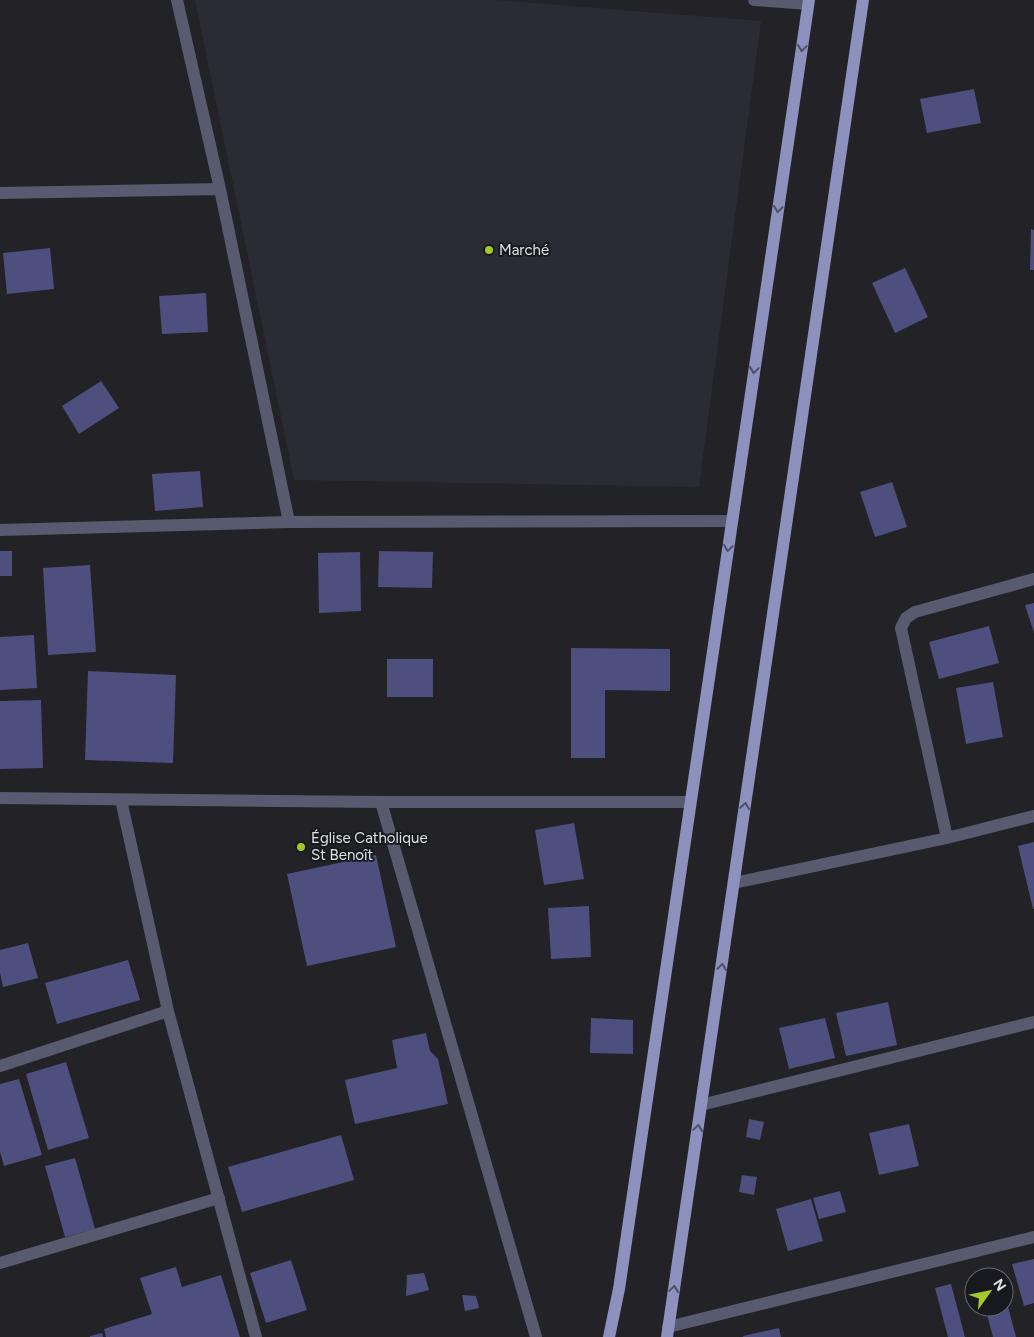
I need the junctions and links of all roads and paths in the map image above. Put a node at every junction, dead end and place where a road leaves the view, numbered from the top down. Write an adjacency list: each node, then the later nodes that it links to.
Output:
1 (178, 0): 5 (street)
2 (754, 0): 4 (street)
3 (863, 0): 17 (main road, one-way to 3)
4 (808, 2): 7 (main road, one-way to 7)
5 (220, 190): 6 (street); 8 (street)
6 (0, 193)
7 (732, 521): 8 (street); 14 (main road, one-way to 14)
8 (289, 522): 9 (street)
9 (0, 530)
10 (1034, 579): 16 (street)
11 (0, 798): 12 (street)
12 (121, 800): 13 (street); 18 (street)
13 (381, 802): 14 (street); 27 (street)
14 (690, 802): 28 (main road)
15 (1034, 816): 16 (street)
16 (947, 838): 17 (street)
17 (734, 883): 21 (main road, one-way to 17)
18 (168, 1011): 20 (street); 22 (street)
19 (1034, 1022): 21 (street)
20 (0, 1066)
21 (701, 1104): 25 (main road, one-way to 21)
22 (219, 1198): 24 (street); 26 (street)
23 (1034, 1237): 25 (street)
24 (0, 1263)
25 (668, 1332)
26 (256, 1337)
27 (536, 1337)
28 (609, 1337)

